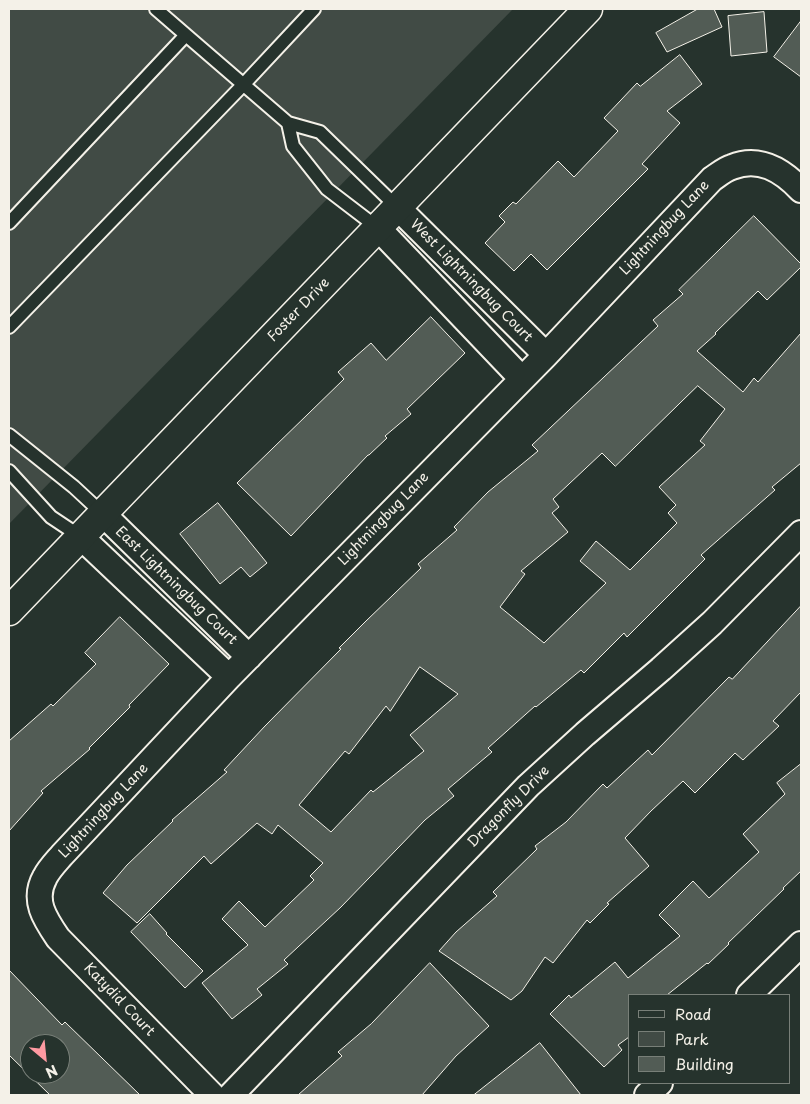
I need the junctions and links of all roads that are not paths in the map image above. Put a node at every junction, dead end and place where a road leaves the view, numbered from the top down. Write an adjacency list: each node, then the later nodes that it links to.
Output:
1 (156, 9): 4 (lane)
2 (314, 9): 5 (lane)
3 (588, 9): 8 (street, Foster Drive)
4 (186, 35): 5 (lane); 9 (lane)
5 (243, 85): 6 (lane); 11 (lane)
6 (288, 123): 8 (lane); 10 (lane)
7 (801, 190): 12 (street, Lightningbug Lane)
8 (397, 207): 10 (street, Foster Drive); 12 (street, West Lightningbug Court)
9 (9, 223)
10 (378, 228): 13 (street, West Lightningbug Court); 16 (street, Foster Drive)
11 (9, 327)
12 (546, 354): 13 (street, Lightningbug Lane)
13 (522, 379): 20 (street, Lightningbug Lane)
14 (9, 435): 16 (lane)
15 (9, 471): 18 (lane)
16 (103, 514): 18 (street, Foster Drive); 20 (street, East Lightningbug Court)
17 (801, 533): 27 (street, Dragonfly Drive)
18 (81, 537): 19 (street, Foster Drive); 21 (street, East Lightningbug Court)
19 (9, 611)
20 (249, 657): 21 (street, Lightningbug Lane)
21 (229, 677): 22 (street, Lightningbug Lane)
22 (38, 898): 26 (street, Katydid Court)
23 (801, 944): 24 (street)
24 (750, 994)
25 (659, 1084): 28 (street)
26 (212, 1095)
27 (231, 1095)
28 (647, 1095)

